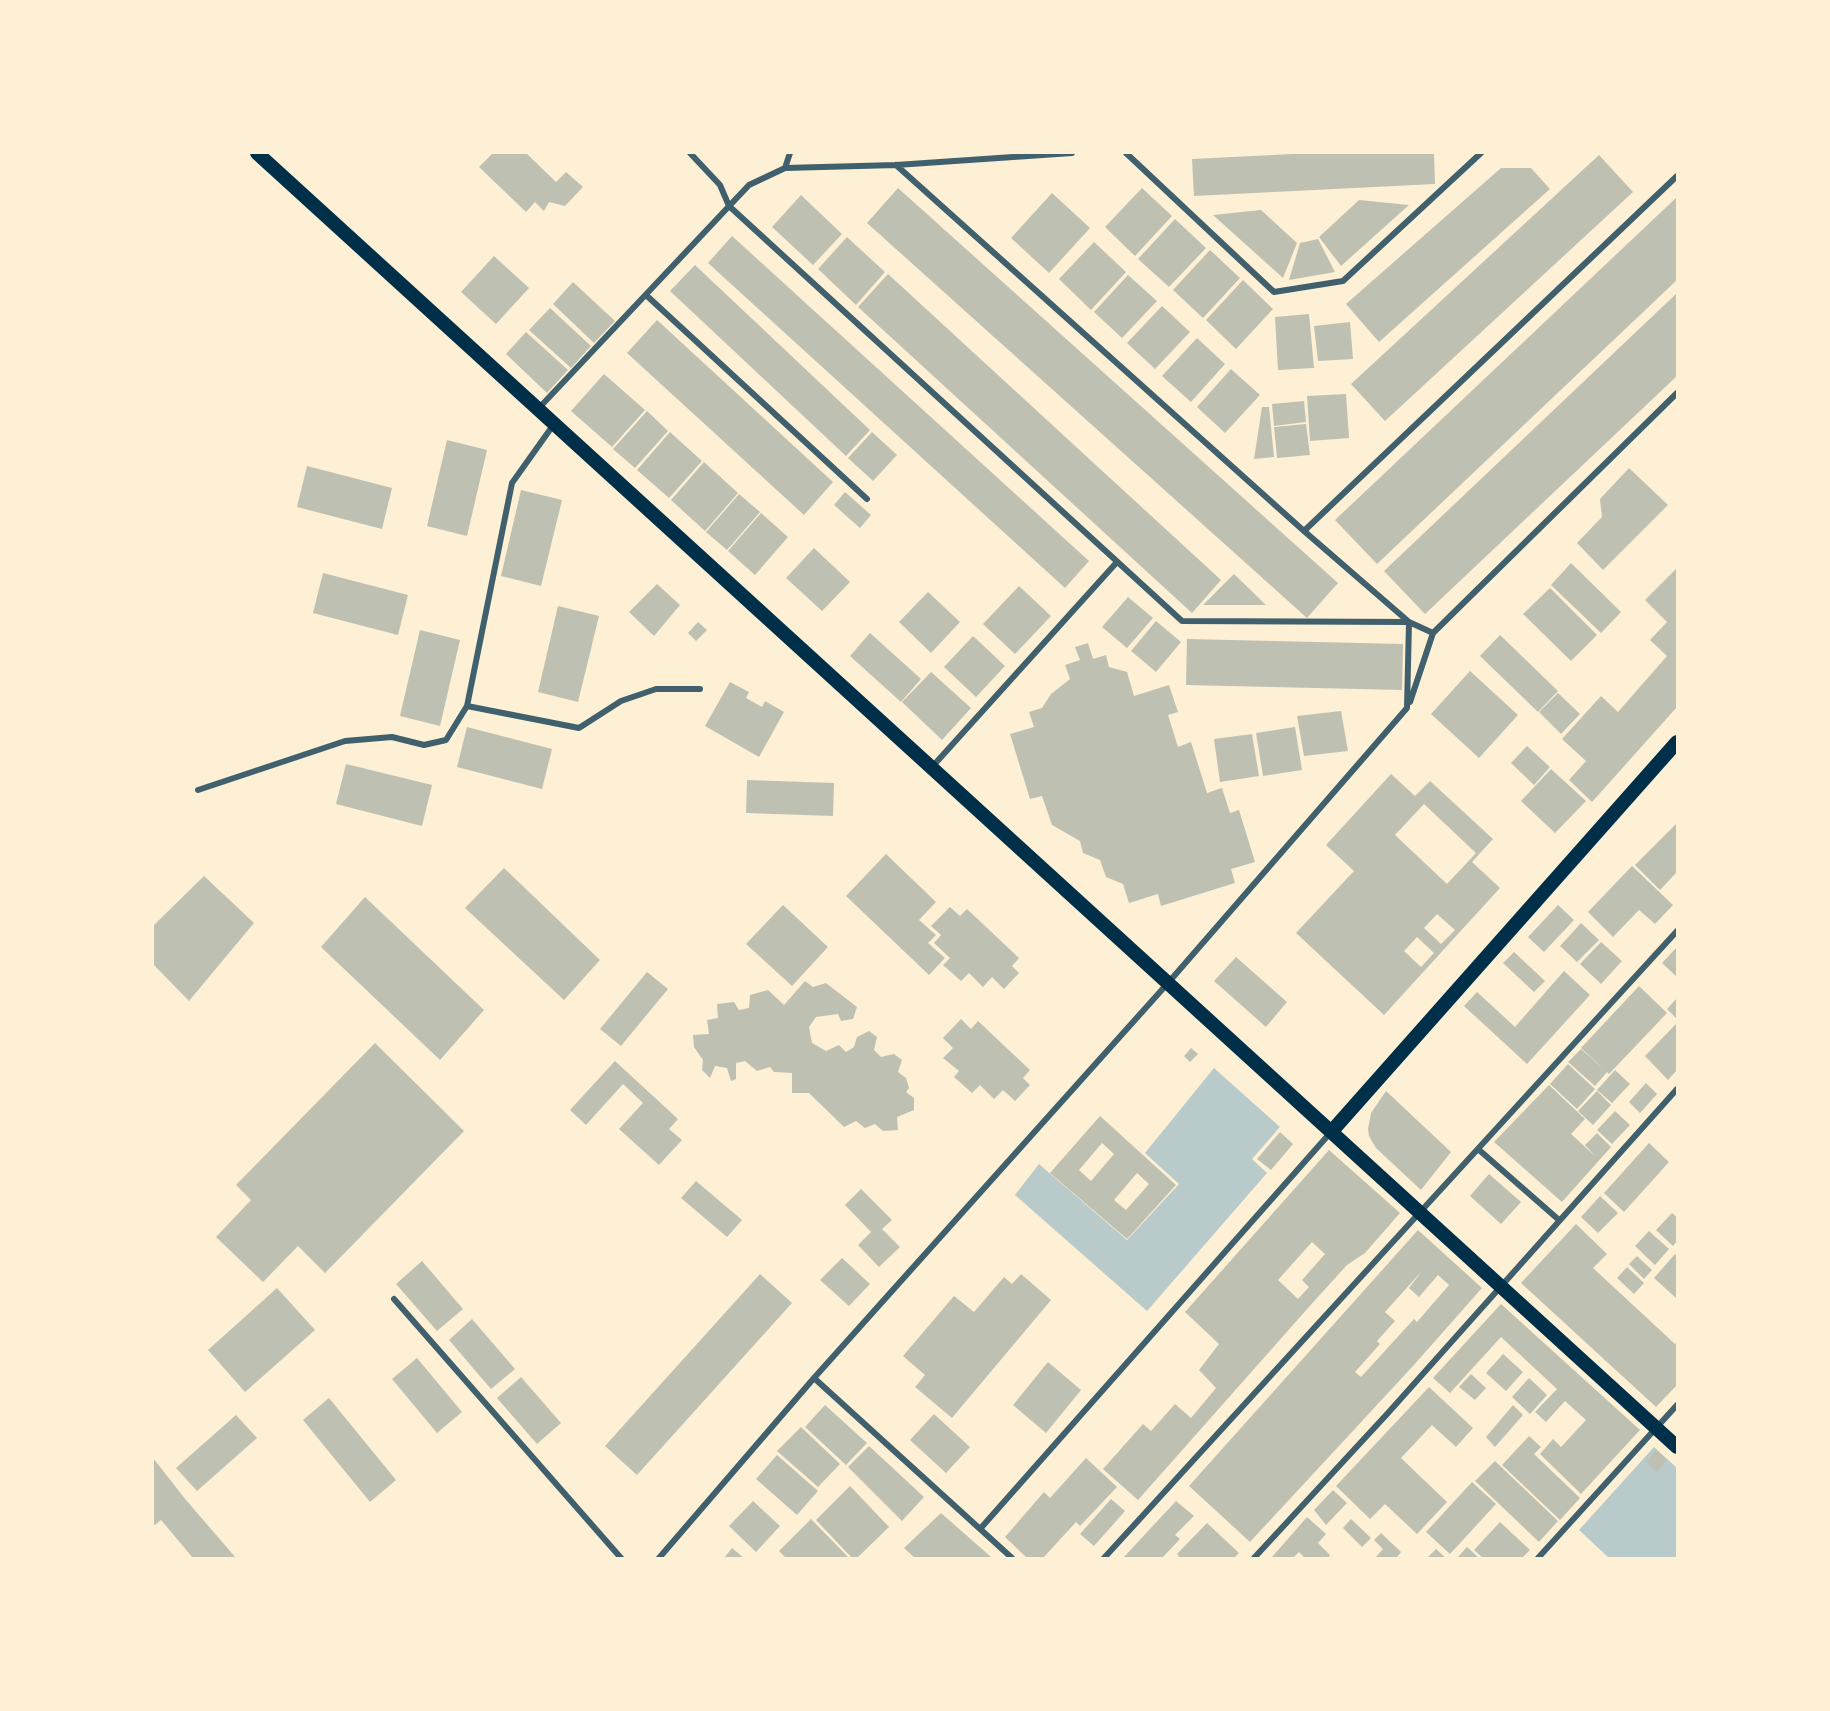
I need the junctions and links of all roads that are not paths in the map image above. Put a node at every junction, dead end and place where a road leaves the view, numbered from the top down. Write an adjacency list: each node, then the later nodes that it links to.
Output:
1 (257, 153): 13 (main road)
2 (690, 153): 10 (street)
3 (790, 153): 8 (street)
4 (1072, 153): 7 (street)
5 (1126, 153): 6 (street)
6 (1481, 153)
7 (896, 165): 8 (street); 16 (street)
8 (785, 168): 10 (street)
9 (1677, 176): 16 (street)
10 (729, 206): 11 (street); 17 (street)
11 (646, 295): 13 (street); 15 (street)
12 (1677, 393): 19 (street)
13 (538, 409): 14 (main road)
14 (554, 423): 21 (street); 24 (main road)
15 (867, 499)
16 (1304, 531): 18 (street)
17 (1117, 562): 18 (street); 24 (street)
18 (1409, 622): 19 (street); 22 (street)
19 (1433, 633): 22 (street)
20 (700, 689): 21 (street)
21 (467, 706): 25 (street)
22 (1407, 708): 27 (street)
23 (1677, 742): 29 (main road)
24 (932, 767): 27 (main road)
25 (198, 790)
26 (1677, 931): 30 (street)
27 (1168, 982): 29 (main road); 35 (street)
28 (1677, 1089): 32 (street)
29 (1332, 1131): 31 (main road); 39 (street)
30 (1478, 1149): 31 (street); 32 (street)
31 (1420, 1212): 33 (main road); 43 (street)
32 (1559, 1220): 33 (street)
33 (1500, 1286): 37 (main road); 44 (street)
34 (394, 1299): 40 (street)
35 (814, 1378): 39 (street); 41 (street)
36 (1677, 1405): 37 (street)
37 (1656, 1428): 38 (main road); 45 (street)
38 (1677, 1447)
39 (980, 1529): 42 (street)
40 (621, 1558)
41 (659, 1558)
42 (1012, 1558)
43 (1104, 1558)
44 (1254, 1558)
45 (1538, 1558)

